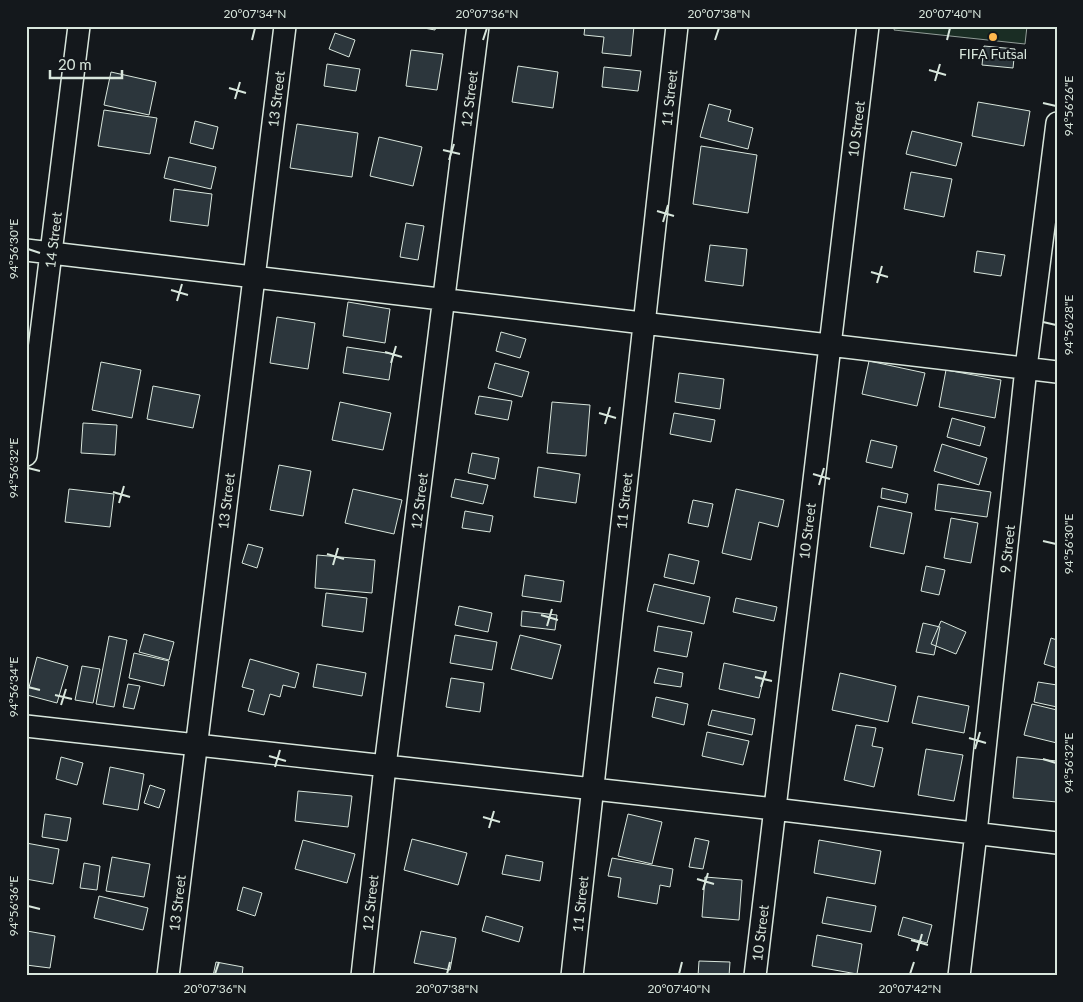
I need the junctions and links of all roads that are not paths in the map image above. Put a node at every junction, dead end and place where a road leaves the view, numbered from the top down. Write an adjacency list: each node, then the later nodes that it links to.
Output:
1 (79, 26): 8 (street, 14 Street)
2 (285, 26): 9 (street, 13 Street)
3 (478, 26): 10 (street, 12 Street)
4 (677, 26): 11 (street, 11 Street)
5 (868, 26): 12 (street, 10 Street)
6 (1057, 123): 13 (street, 9 Street)
7 (26, 250): 8 (street)
8 (51, 253): 9 (street); 15 (street, 14 Street)
9 (254, 277): 10 (street); 17 (street, 13 Street)
10 (444, 299): 11 (street); 18 (street, 12 Street)
11 (644, 323): 12 (street); 19 (street, 11 Street)
12 (830, 345): 13 (street); 20 (street, 10 Street)
13 (1026, 368): 14 (street); 21 (street, 9 Street)
14 (1057, 372)
15 (26, 455)
16 (26, 726): 17 (street)
17 (196, 745): 18 (street); 23 (street, 13 Street)
18 (385, 766): 19 (street); 24 (street, 12 Street)
19 (592, 789): 20 (street); 25 (street, 11 Street)
20 (774, 809): 21 (street); 26 (street, 10 Street)
21 (976, 832): 22 (street); 27 (street, 9 Street)
22 (1057, 843)
23 (168, 976)
24 (362, 976)
25 (572, 976)
26 (756, 976)
27 (959, 976)

